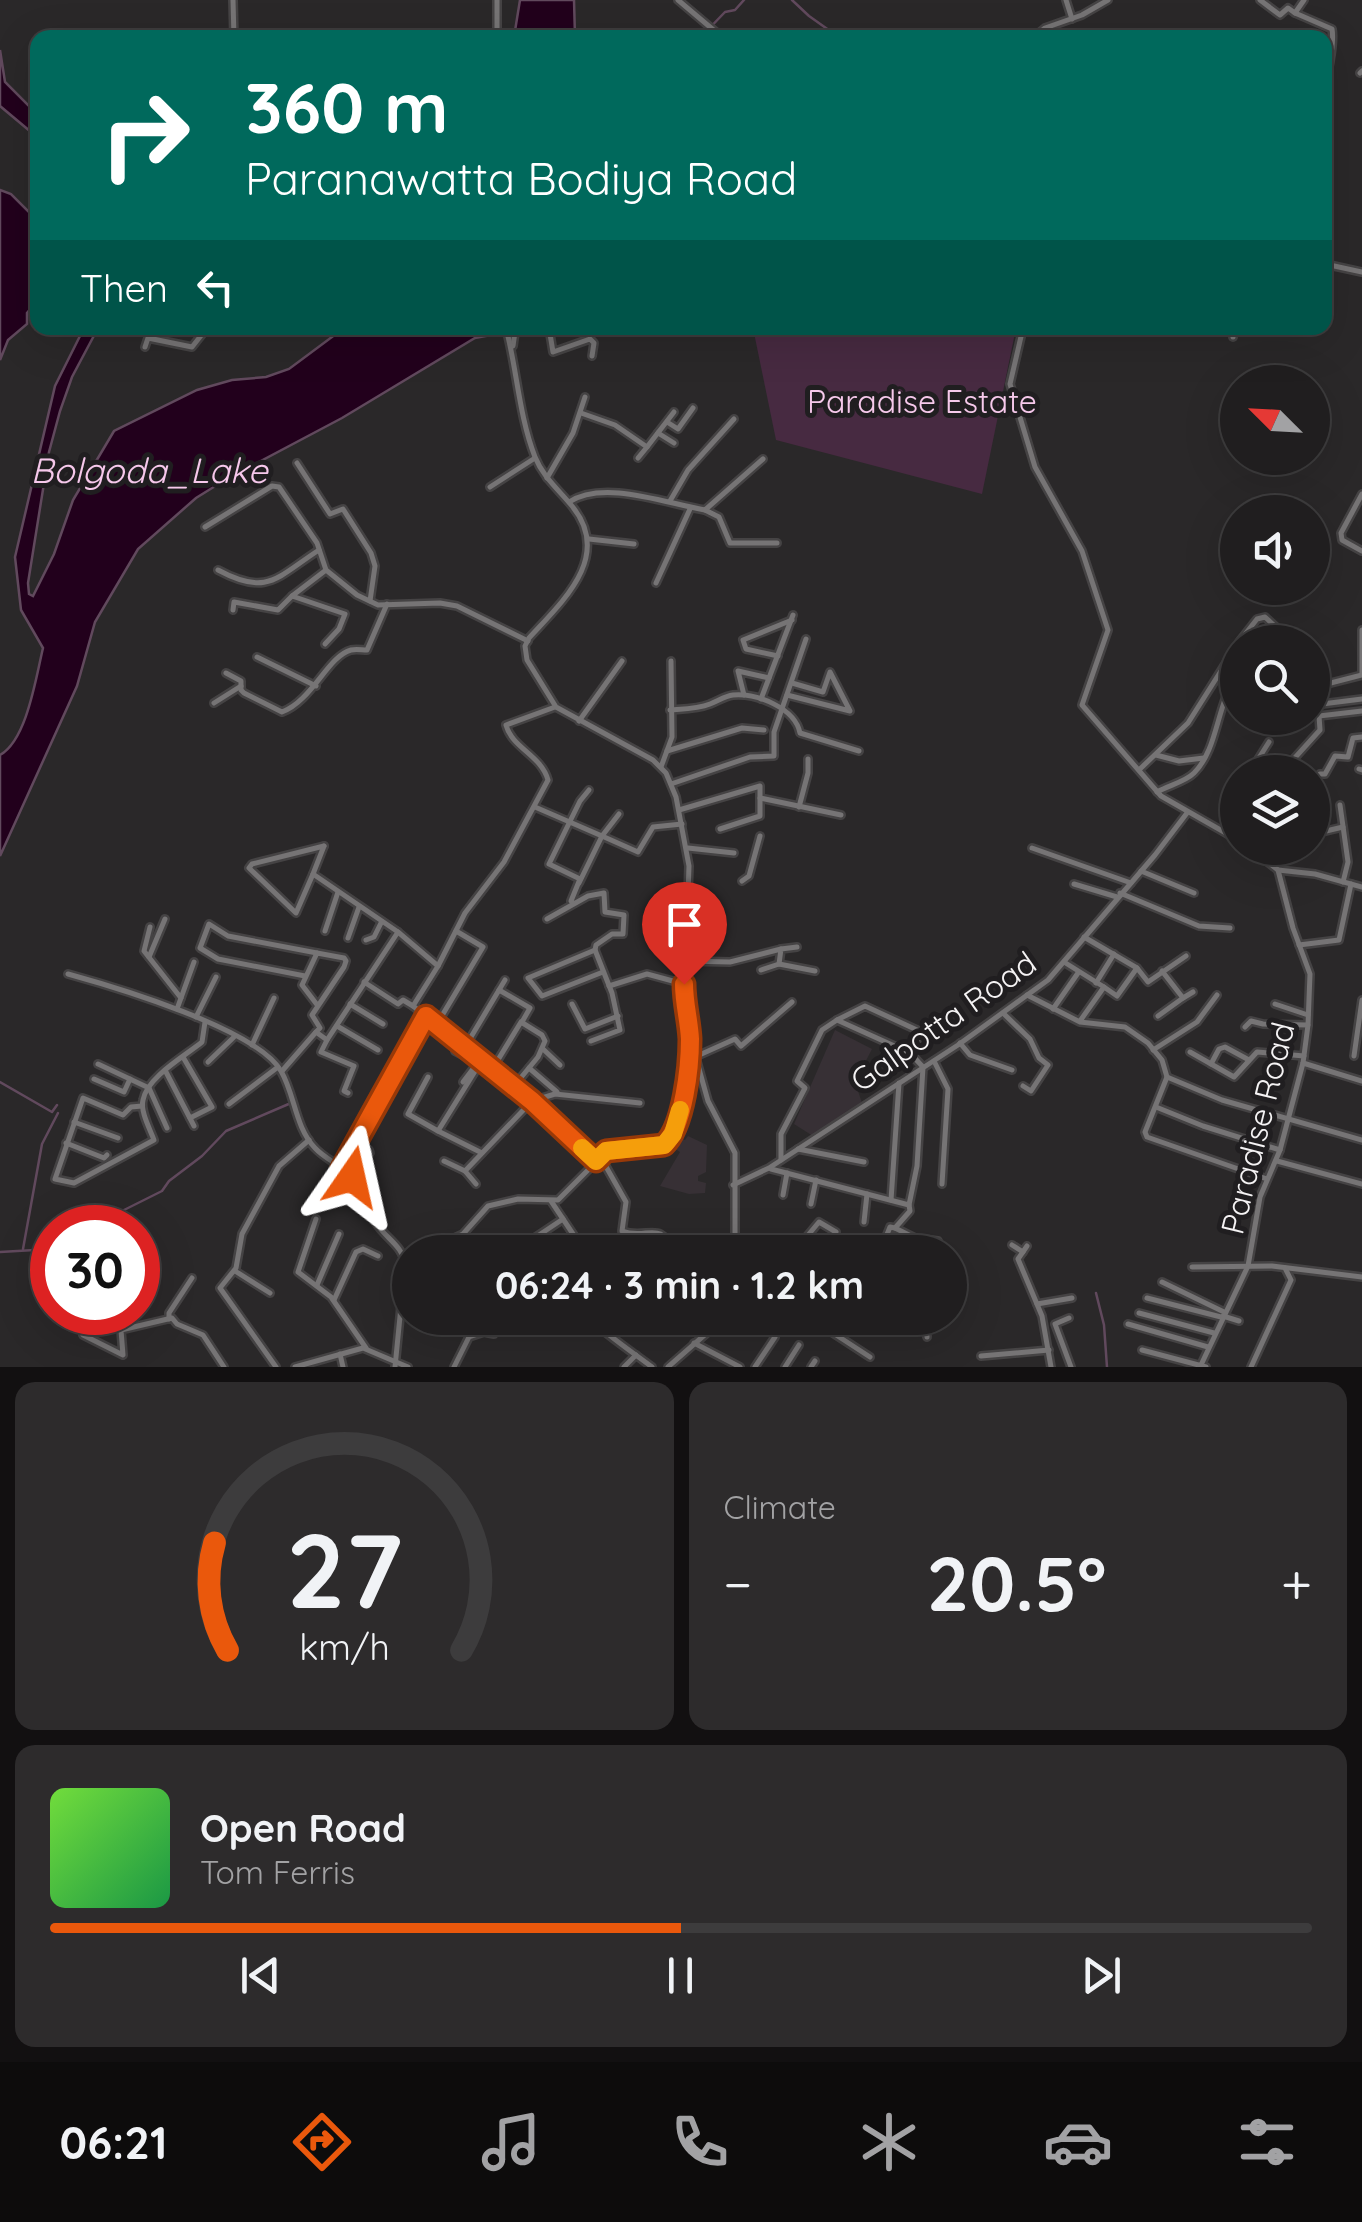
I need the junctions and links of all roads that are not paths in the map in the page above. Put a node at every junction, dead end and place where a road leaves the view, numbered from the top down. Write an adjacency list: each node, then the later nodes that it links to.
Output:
1 (233, 0): 10 (street)
2 (497, 0): 11 (street)
3 (678, 0): 12 (street)
4 (1066, 0): 9 (street)
5 (1108, 0): 9 (street)
6 (1260, 0): 8 (street)
7 (1304, 0): 8 (street)
8 (1295, 13): 14 (street)
9 (1072, 19): 13 (street)
10 (234, 30)
11 (497, 30)
12 (714, 30)
13 (1043, 30)
14 (1332, 53)
15 (1332, 266): 16 (street)
16 (1362, 272)
17 (201, 335): 22 (street)
18 (508, 335): 23 (street)
19 (513, 335): 23 (street)
20 (550, 335): 24 (street)
21 (1021, 335): 100 (street)
22 (145, 346)
23 (512, 354): 34 (street)
24 (592, 356)
25 (585, 397): 28 (street)
26 (692, 408): 30 (street)
27 (674, 412): 30 (street)
28 (581, 413): 33 (street); 38 (street)
29 (734, 419): 41 (street)
30 (667, 422): 31 (street)
31 (658, 433): 32 (street); 33 (street)
32 (674, 443)
33 (647, 447): 35 (street)
34 (535, 458): 38 (street); 39 (street)
35 (638, 458)
36 (764, 459): 44 (street)
37 (297, 463): 55 (street)
38 (547, 478): 42 (street)
39 (490, 487)
40 (1362, 494): 50 (street)
41 (670, 501): 42 (street); 43 (street)
42 (569, 502): 46 (street)
43 (690, 509): 44 (street); 53 (street)
44 (706, 510): 47 (street)
45 (205, 527): 49 (street)
46 (589, 539): 48 (street); 62 (street)
47 (777, 543)
48 (634, 544)
49 (319, 550): 51 (street); 52 (street)
50 (1362, 551)
51 (218, 570)
52 (326, 570): 54 (street); 55 (street)
53 (656, 583)
54 (292, 596): 57 (street); 63 (street)
55 (370, 601): 56 (street)
56 (386, 604): 62 (street); 75 (street)
57 (233, 610)
58 (1252, 625): 59 (street)
59 (1274, 625)
60 (1362, 630): 70 (street)
61 (806, 638): 72 (street)
62 (528, 641): 82 (street)
63 (325, 644)
64 (778, 656): 64 (street); 71 (street)
65 (257, 657): 75 (street)
66 (622, 661): 87 (street)
67 (671, 661): 84 (street)
68 (1220, 672): 95 (street)
69 (226, 673): 74 (street)
70 (1362, 675): 73 (street)
71 (769, 678): 76 (street); 78 (street)
72 (792, 683): 77 (street); 77 (street)
73 (1330, 683)
74 (241, 686): 75 (street); 80 (street)
75 (316, 686)
76 (744, 695): 78 (street); 84 (street)
77 (787, 695): 83 (street)
78 (761, 699): 83 (street)
79 (1362, 699): 81 (street)
80 (214, 703)
81 (1330, 703)
82 (556, 706): 87 (street); 106 (street)
83 (781, 708): 91 (street); 101 (street)
84 (670, 710): 92 (street)
85 (1362, 711): 94 (street)
86 (1220, 713): 96 (street)
87 (578, 721): 99 (street)
88 (764, 730): 92 (street)
89 (1362, 737): 98 (street)
90 (1269, 742): 93 (street)
91 (859, 750)
92 (667, 752): 99 (street)
93 (1261, 755)
94 (1297, 755)
95 (1156, 756): 96 (street); 100 (street)
96 (1204, 758): 103 (street)
97 (808, 759): 107 (street)
98 (1330, 765)
99 (661, 767): 101 (street)
100 (1140, 769): 103 (street)
101 (671, 784): 108 (street)
102 (589, 790): 112 (street)
103 (1158, 792): 109 (street)
104 (760, 798): 107 (street); 108 (street); 115 (street)
105 (1340, 804): 114 (street)
106 (535, 807): 112 (street); 144 (street)
107 (798, 807): 111 (street)
108 (679, 810): 113 (street)
109 (1186, 813): 117 (street); 125 (street, Galpotta Road)
110 (620, 814): 118 (street)
111 (841, 815)
112 (570, 822): 118 (street); 128 (street)
113 (682, 824): 118 (street); 120 (street)
114 (1343, 827): 116 (street); 130 (street)
115 (720, 829)
116 (1330, 830)
117 (1220, 831)
118 (602, 836): 128 (street)
119 (760, 836): 127 (street)
120 (688, 848): 122 (street); 158 (street)
121 (1032, 848): 129 (street)
122 (734, 853)
123 (1272, 865): 124 (street)
124 (1278, 870): 130 (street); 149 (street, Paradise Road)
125 (1141, 872): 129 (street, Galpotta Road); 134 (street)
126 (312, 874): 126 (street); 133 (street)
127 (742, 882)
128 (579, 883): 136 (street)
129 (1131, 883): 135 (street, Galpotta Road)
130 (1347, 883): 132 (street); 149 (street)
131 (1074, 884): 135 (street)
132 (1362, 888)
133 (338, 892): 137 (street); 143 (street)
134 (1194, 894)
135 (1119, 895): 142 (street); 146 (street, Galpotta Road)
136 (573, 903): 139 (street); 152 (street)
137 (359, 907): 140 (street); 147 (street)
138 (165, 919): 156 (street)
139 (548, 919)
140 (381, 923): 145 (street); 148 (street)
141 (150, 927): 156 (street)
142 (1230, 928)
143 (324, 930)
144 (456, 930): 161 (street); 204 (street)
145 (398, 932): 161 (street); 172 (street)
146 (1084, 937): 154 (street); 159 (street, Galpotta Road)
147 (348, 938)
148 (366, 940)
149 (1299, 945): 194 (street, Paradise Road)
150 (797, 948): 151 (street)
151 (781, 949): 158 (street); 160 (street)
152 (594, 950): 165 (street); 165 (street)
153 (318, 953): 169 (street); 169 (street); 189 (street)
154 (1114, 954): 162 (street); 173 (street)
155 (1186, 956): 164 (street)
156 (148, 957): 181 (street)
157 (194, 962): 181 (street)
158 (686, 962): 174 (street)
159 (1064, 962): 167 (street); 179 (street, Galpotta Road)
160 (779, 964): 163 (street); 166 (street)
161 (438, 966): 190 (street)
162 (1137, 968): 164 (street); 176 (street)
163 (761, 970)
164 (1162, 971): 183 (street)
165 (603, 972): 175 (street)
166 (815, 972)
167 (1078, 972): 173 (street); 192 (street)
168 (68, 974): 191 (street)
169 (305, 976): 189 (street)
170 (216, 977): 198 (street)
171 (505, 980): 177 (street)
172 (364, 982): 186 (street); 190 (street)
173 (1096, 983): 176 (street)
174 (684, 984): 175 (street); 221 (street)
175 (609, 986): 196 (street)
176 (1104, 987): 202 (street)
177 (499, 990): 201 (street); 214 (street)
178 (1192, 992): 183 (street)
179 (1026, 995): 192 (street); 193 (street, Galpotta Road)
180 (1218, 995): 217 (street)
181 (180, 998): 191 (street)
182 (274, 998): 213 (street)
183 (1183, 998): 197 (street)
184 (1362, 1000): 222 (street)
185 (792, 1002): 221 (street)
186 (350, 1004): 203 (street); 206 (street)
187 (572, 1004): 196 (street)
188 (1275, 1004): 194 (street)
189 (318, 1006): 208 (street)
190 (413, 1006): 195 (street)
191 (177, 1009): 198 (street)
192 (1052, 1009): 202 (street)
193 (1003, 1013): 212 (street, Galpotta Road); 246 (street)
194 (1308, 1015): 205 (street, Paradise Road)
195 (426, 1016): 204 (street); 277 (street)
196 (618, 1016): 211 (street)
197 (1158, 1016)
198 (196, 1017): 200 (street)
199 (837, 1020): 220 (street); 220 (street); 249 (street)
200 (205, 1022): 209 (street); 223 (street)
201 (522, 1022): 216 (street); 234 (street)
202 (1080, 1022): 217 (street)
203 (383, 1024)
204 (437, 1024): 214 (street)
205 (1308, 1024): 207 (street); 226 (street, Paradise Road)
206 (336, 1026): 210 (street); 215 (street)
207 (1245, 1026)
208 (316, 1032): 210 (street); 236 (street)
209 (234, 1037): 213 (street); 228 (street)
210 (327, 1040): 250 (street)
211 (591, 1041)
212 (960, 1043): 224 (street, Galpotta Road); 237 (street)
213 (252, 1046): 236 (street)
214 (465, 1047): 227 (street)
215 (378, 1050)
216 (543, 1050): 231 (street); 235 (street)
217 (1154, 1050): 239 (street)
218 (455, 1051): 227 (street)
219 (1190, 1052): 230 (street)
220 (910, 1053): 232 (street)
221 (692, 1055): 272 (street); 287 (street)
222 (1354, 1056)
223 (183, 1058): 238 (street); 258 (street)
224 (934, 1060): 232 (street, Galpotta Road); 285 (street)
225 (1249, 1060): 226 (street); 230 (street); 230 (street)
226 (1304, 1060): 242 (street); 257 (street, Paradise Road)
227 (479, 1061): 234 (street); 243 (street); 262 (street)
228 (208, 1062)
229 (98, 1064): 233 (street)
230 (1210, 1064)
231 (560, 1065)
232 (923, 1067): 244 (street, Galpotta Road); 293 (street)
233 (106, 1068): 241 (street); 241 (street)
234 (493, 1068): 245 (street)
235 (529, 1068): 245 (street); 251 (street)
236 (280, 1069): 254 (street); 264 (street)
237 (1012, 1070)
238 (166, 1072): 247 (street); 258 (street)
239 (1167, 1076): 256 (street); 257 (street)
240 (428, 1077): 262 (street)
241 (130, 1079): 247 (street)
242 (1362, 1081)
243 (463, 1082)
244 (899, 1082): 267 (street, Galpotta Road); 291 (street)
245 (514, 1086): 252 (street)
246 (1022, 1086)
247 (149, 1088): 255 (street); 261 (street)
248 (791, 1088): 249 (street)
249 (804, 1091): 274 (street)
250 (348, 1093)
251 (560, 1094): 252 (street); 253 (street)
252 (532, 1101): 270 (street); 272 (street)
253 (640, 1103)
254 (229, 1104)
255 (142, 1106): 259 (street); 266 (street)
256 (1155, 1107): 269 (street); 282 (street)
257 (1289, 1117): 265 (street); 269 (street, Paradise Road)
258 (190, 1118): 260 (street)
259 (74, 1122): 263 (street); 266 (street)
260 (194, 1126)
261 (167, 1128)
262 (438, 1130): 270 (street)
263 (118, 1138)
264 (309, 1140): 277 (street); 314 (street)
265 (1362, 1140)
266 (66, 1144): 271 (street)
267 (798, 1149): 274 (street, Galpotta Road); 276 (street)
268 (369, 1150): 281 (street)
269 (1280, 1150): 275 (street, Paradise Road)
270 (482, 1153): 279 (street)
271 (107, 1155)
272 (598, 1158): 290 (street); 303 (street)
273 (444, 1160): 279 (street)
274 (781, 1160): 278 (street, Galpotta Road)
275 (1277, 1161): 282 (street, Paradise Road); 286 (street)
276 (864, 1162)
277 (342, 1168): 281 (street)
278 (769, 1168): 280 (street); 287 (street, Galpotta Road)
279 (464, 1172): 284 (street)
280 (787, 1173): 283 (street); 289 (street)
281 (350, 1175): 308 (street)
282 (1267, 1179): 311 (street, Paradise Road)
283 (816, 1180): 288 (street); 292 (street)
284 (476, 1184)
285 (942, 1184)
286 (1362, 1184)
287 (734, 1186): 304 (street)
288 (867, 1194): 291 (street); 296 (street)
289 (783, 1195)
290 (551, 1200): 295 (street); 300 (street)
291 (891, 1200): 293 (street)
292 (811, 1204)
293 (909, 1205): 297 (street)
294 (316, 1219): 318 (street)
295 (563, 1219): 301 (street); 302 (street)
296 (864, 1222)
297 (896, 1228): 306 (street); 307 (street)
298 (836, 1232): 305 (street)
299 (338, 1234): 318 (street)
300 (461, 1235)
301 (538, 1235)
302 (572, 1235)
303 (663, 1235)
304 (735, 1235)
305 (808, 1235)
306 (887, 1235)
307 (910, 1235)
308 (392, 1241)
309 (1012, 1245): 323 (street)
310 (378, 1256): 322 (street)
311 (1248, 1266): 312 (street); 313 (street); 325 (street, Paradise Road)
312 (1192, 1268)
313 (1286, 1268): 316 (street); 368 (street)
314 (235, 1271): 319 (street); 355 (street)
315 (192, 1278): 327 (street)
316 (1362, 1278)
317 (1162, 1282): 325 (street)
318 (317, 1286): 322 (street)
319 (270, 1293)
320 (1072, 1298): 323 (street)
321 (1147, 1298): 325 (street)
322 (334, 1300): 343 (street)
323 (1037, 1304): 344 (street)
324 (1138, 1313): 331 (street)
325 (1222, 1315): 329 (street); 331 (street, Paradise Road)
326 (1070, 1318): 367 (street)
327 (170, 1319): 328 (street); 354 (street)
328 (160, 1321)
329 (1240, 1321)
330 (1128, 1324): 342 (street)
331 (1214, 1333): 342 (street, Paradise Road)
332 (83, 1335): 333 (street)
333 (121, 1335)
334 (398, 1335): 351 (street)
335 (473, 1335): 359 (street)
336 (612, 1335): 347 (street)
337 (703, 1335): 340 (street)
338 (836, 1335): 349 (street)
339 (775, 1336): 364 (street)
340 (693, 1343): 352 (street); 362 (street)
341 (799, 1344): 365 (street)
342 (1208, 1347): 353 (street, Paradise Road)
343 (366, 1348): 346 (street); 351 (street)
344 (1049, 1350): 348 (street); 366 (street)
345 (1142, 1350): 353 (street)
346 (340, 1354): 350 (street); 357 (street)
347 (637, 1354): 360 (street); 361 (street)
348 (981, 1356)
349 (870, 1357)
350 (316, 1364): 356 (street)
351 (395, 1364): 358 (street)
352 (728, 1364): 363 (street)
353 (1202, 1366)
354 (224, 1367)
355 (276, 1367)
356 (295, 1367)
357 (342, 1367)
358 (408, 1367)
359 (454, 1367)
360 (624, 1367)
361 (652, 1367)
362 (668, 1367)
363 (740, 1367)
364 (755, 1367)
365 (785, 1367)
366 (1052, 1367)
367 (1071, 1367)
368 (1251, 1367)

